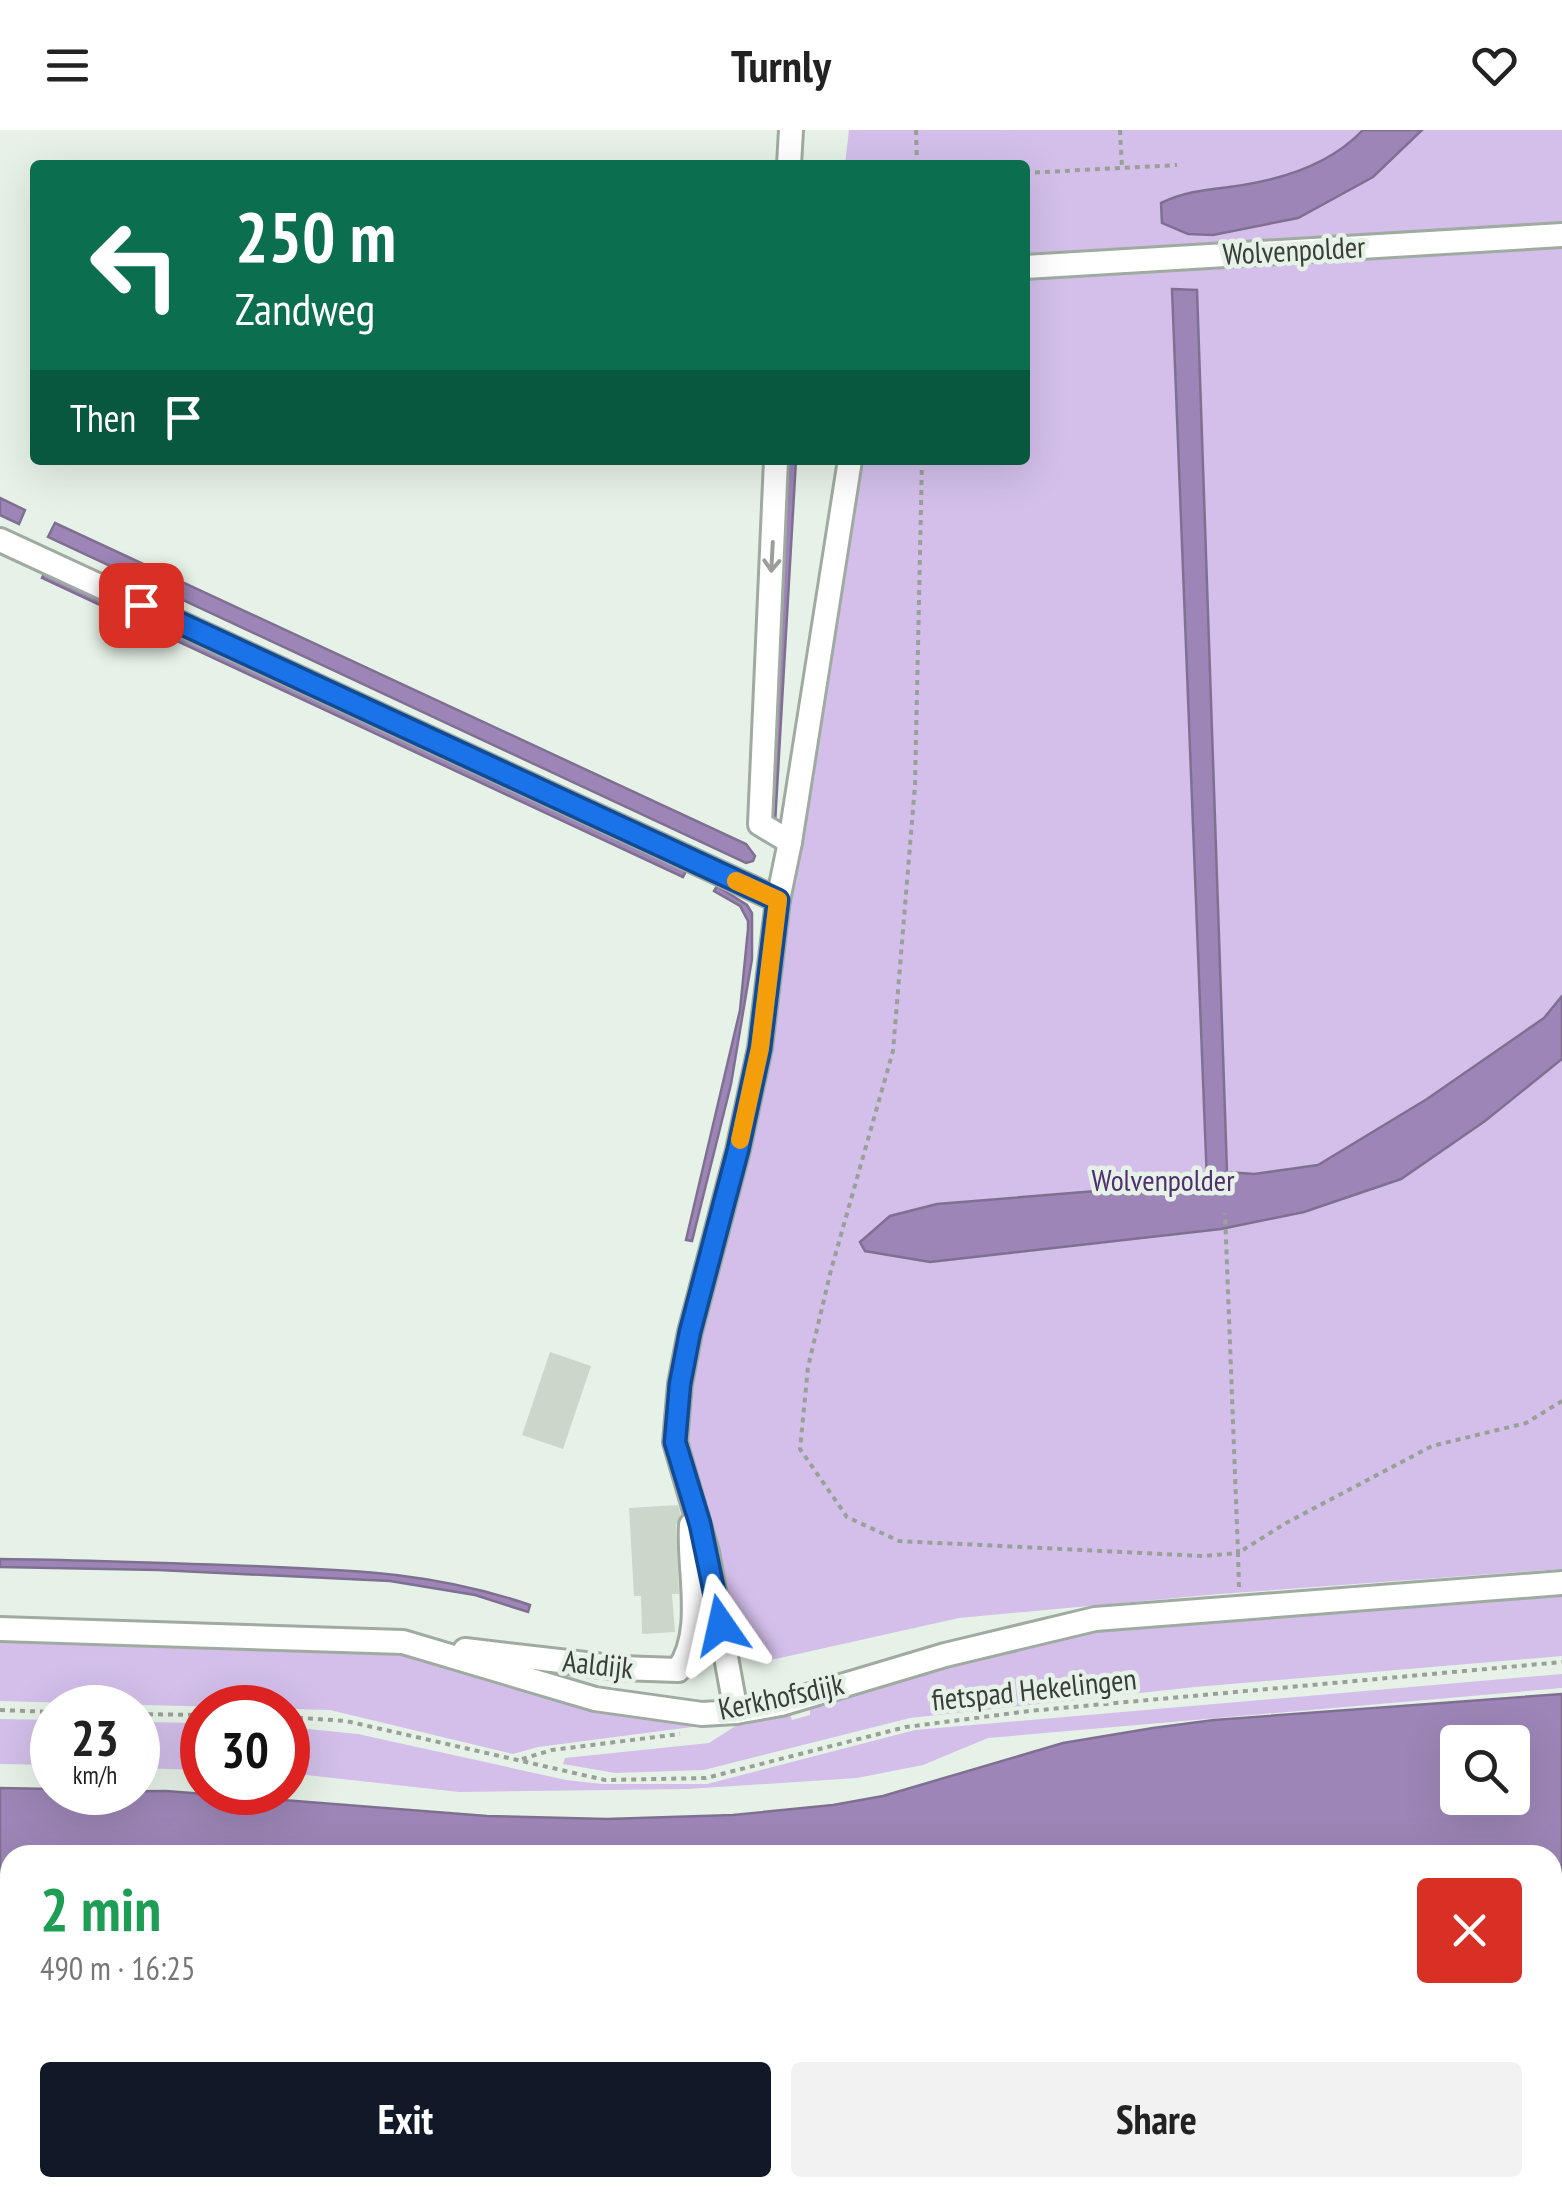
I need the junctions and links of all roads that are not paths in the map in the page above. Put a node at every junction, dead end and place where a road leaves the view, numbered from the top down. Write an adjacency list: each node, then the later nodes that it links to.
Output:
1 (791, 130): 2 (street)
2 (789, 160)
3 (1562, 235): 4 (street, Wolvenpolder)
4 (1030, 267)
5 (776, 465): 8 (street, one-way to 8)
6 (849, 465): 8 (street)
7 (0, 540): 9 (street)
8 (790, 842): 9 (street)
9 (778, 900): 10 (street)
10 (692, 1497): 13 (street, Aaldijk); 14 (street)
11 (1562, 1583): 14 (street, Kerkhofsdijk)
12 (0, 1628): 13 (street, Kerkhofsdijk)
13 (402, 1642): 14 (street, Kerkhofsdijk)
14 (736, 1712)

